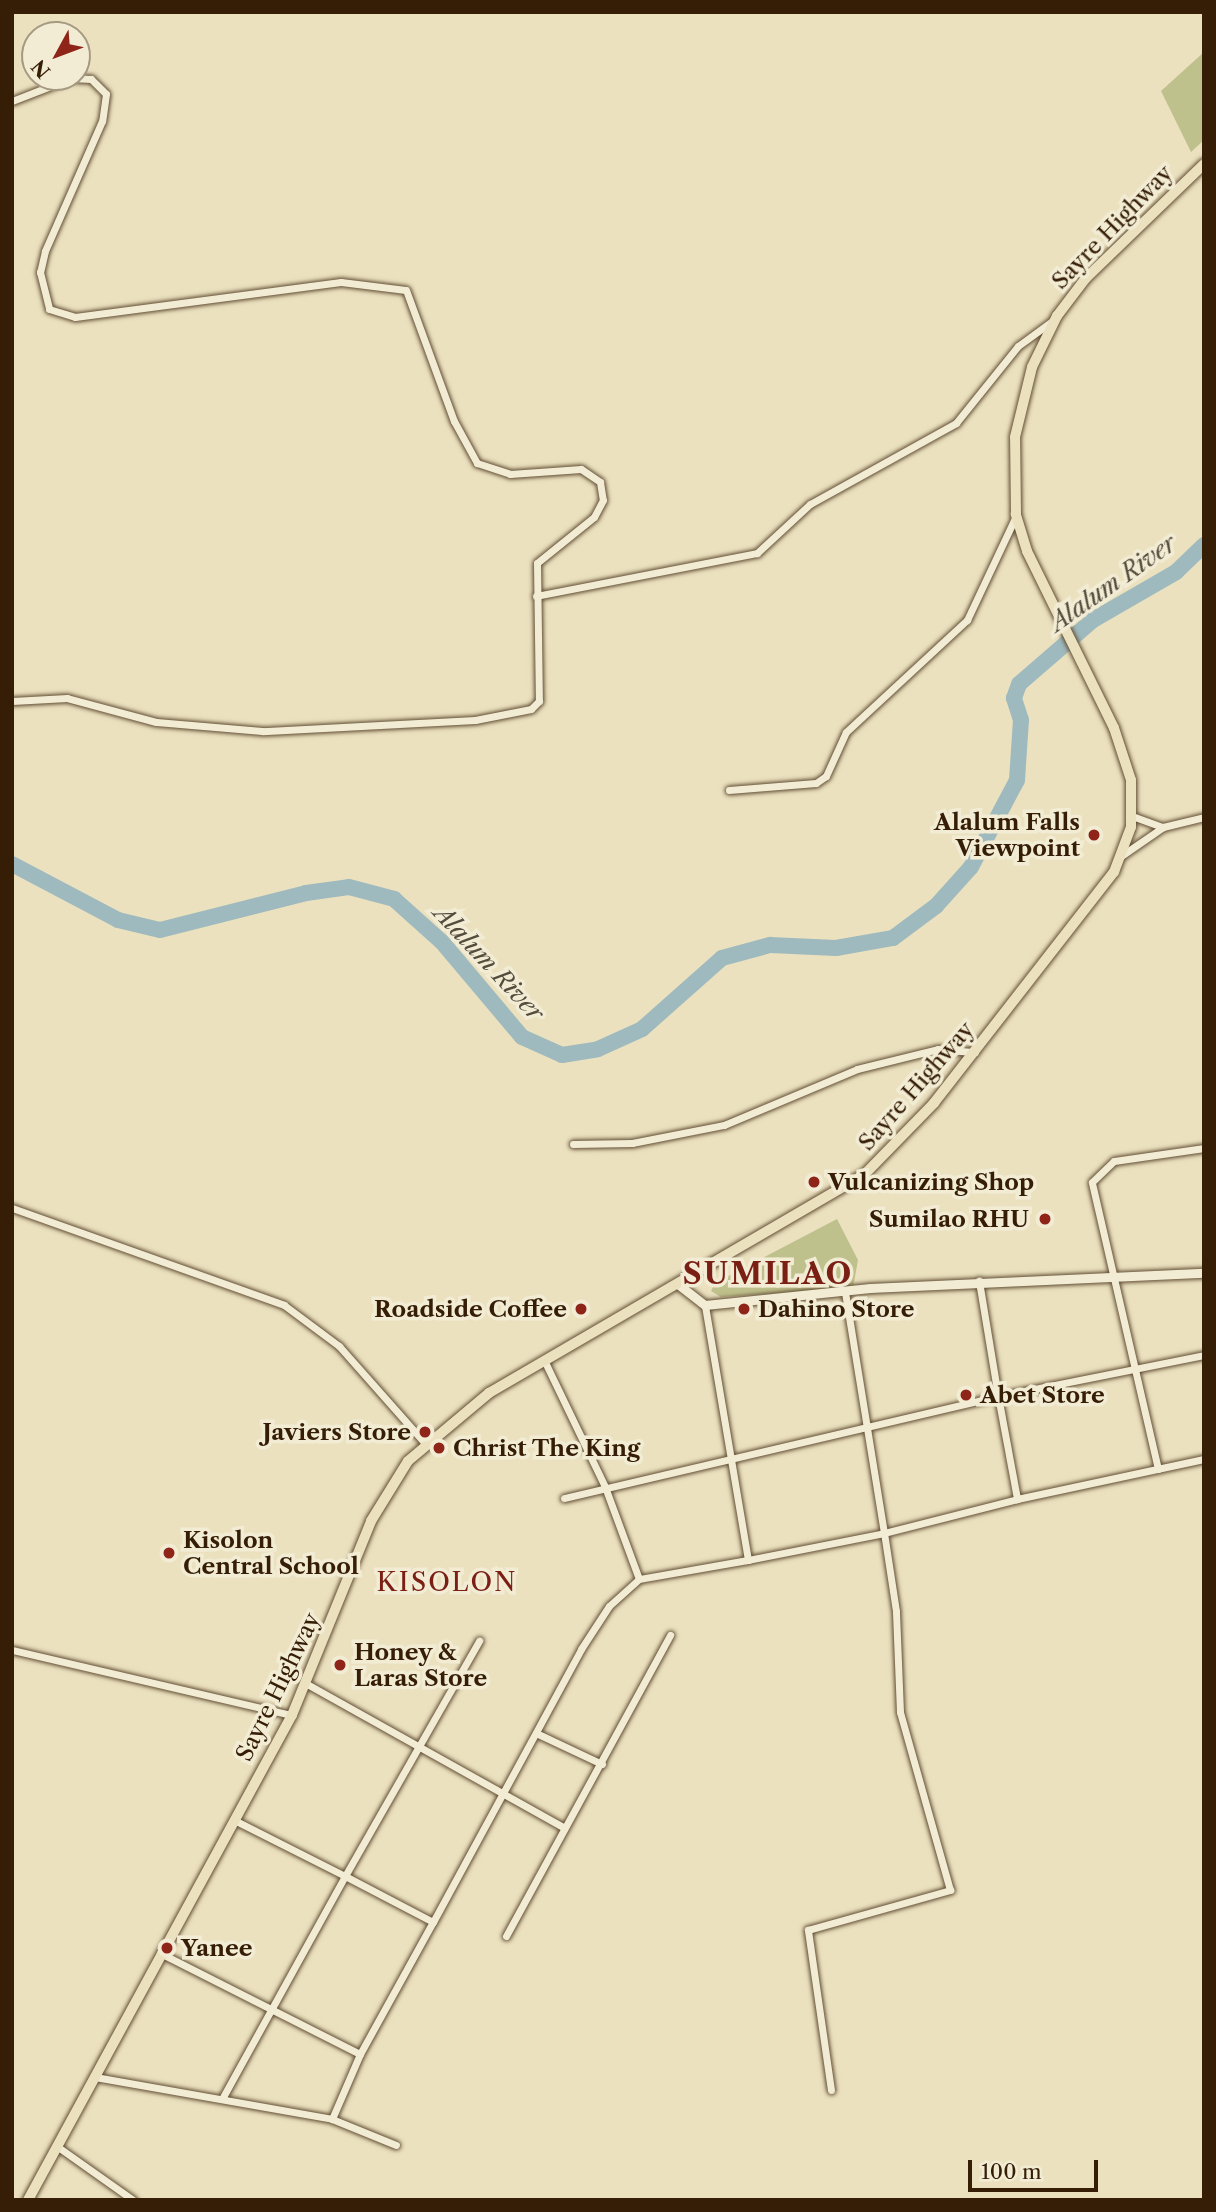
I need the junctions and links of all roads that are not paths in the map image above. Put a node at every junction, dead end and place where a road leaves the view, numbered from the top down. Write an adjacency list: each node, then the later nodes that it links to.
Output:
1 (12, 100): 5 (street)
2 (1204, 164): 3 (highway, Sayre Highway)
3 (1055, 319): 4 (highway, Sayre Highway); 5 (street)
4 (1017, 514): 7 (street); 8 (highway, Sayre Highway)
5 (536, 596): 6 (street)
6 (12, 701)
7 (729, 790)
8 (1132, 816): 10 (street); 11 (highway, Sayre Highway)
9 (1204, 817): 10 (street)
10 (1163, 827): 11 (street)
11 (1121, 856): 12 (highway, Sayre Highway)
12 (975, 1052): 13 (street); 19 (highway, Sayre Highway)
13 (573, 1144)
14 (1204, 1148): 17 (street)
15 (12, 1208): 27 (street)
16 (1204, 1273): 17 (street)
17 (1112, 1278): 18 (street); 24 (street)
18 (979, 1281): 20 (street); 25 (street)
19 (679, 1284): 21 (street); 23 (highway, Sayre Highway)
20 (845, 1293): 21 (street); 26 (street)
21 (705, 1306): 28 (street)
22 (1204, 1355): 24 (street)
23 (544, 1360): 27 (highway, Sayre Highway); 31 (street)
24 (1132, 1372): 25 (street); 30 (street)
25 (998, 1396): 26 (street); 33 (street)
26 (862, 1426): 28 (street); 34 (street)
27 (425, 1442): 40 (highway, Sayre Highway)
28 (728, 1455): 31 (street); 35 (street)
29 (1204, 1459): 30 (street)
30 (1158, 1469): 33 (street)
31 (605, 1486): 32 (street); 36 (street)
32 (564, 1498)
33 (1017, 1499): 34 (street)
34 (884, 1533): 35 (street); 55 (street)
35 (748, 1560): 36 (street)
36 (639, 1579): 42 (street)
37 (670, 1635): 44 (street)
38 (480, 1641): 43 (street)
39 (12, 1650): 41 (street)
40 (307, 1684): 41 (highway, Sayre Highway); 43 (street)
41 (292, 1715): 46 (highway, Sayre Highway)
42 (536, 1733): 44 (street); 45 (street)
43 (416, 1741): 45 (street); 48 (street)
44 (602, 1764): 47 (street)
45 (503, 1790): 47 (street); 49 (street)
46 (234, 1821): 48 (street); 51 (highway, Sayre Highway)
47 (565, 1828): 50 (street)
48 (345, 1876): 49 (street); 52 (street)
49 (433, 1922): 53 (street)
50 (506, 1936)
51 (160, 1953): 52 (street); 54 (highway, Sayre Highway)
52 (271, 2010): 53 (street); 56 (street)
53 (360, 2054): 57 (street)
54 (96, 2077): 56 (street); 59 (highway, Sayre Highway)
55 (831, 2090)
56 (223, 2097): 57 (street)
57 (332, 2119): 58 (street)
58 (396, 2145)
59 (58, 2147): 60 (highway, Sayre Highway); 61 (street)
60 (28, 2200)
61 (133, 2200)

